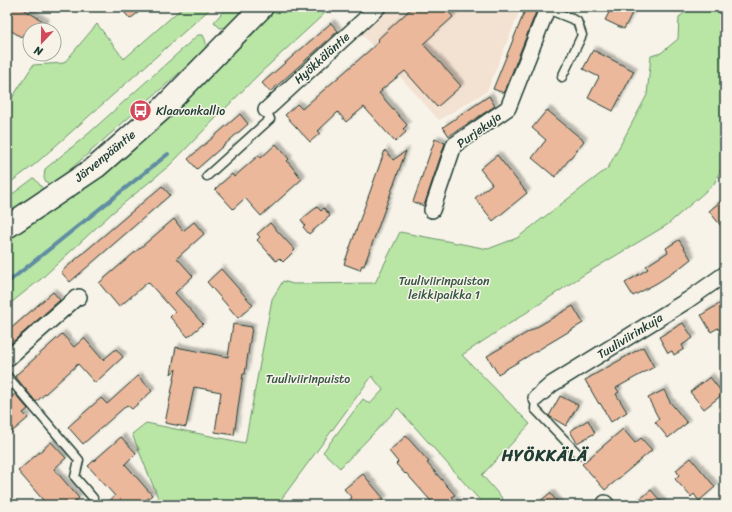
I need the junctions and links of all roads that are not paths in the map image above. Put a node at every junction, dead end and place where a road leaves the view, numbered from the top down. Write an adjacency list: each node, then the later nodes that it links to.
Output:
1 (262, 7): 8 (main road, Järvenpääntie)
2 (378, 7): 5 (street, Hyökkäläntie)
3 (547, 8): 4 (lane); 7 (street, Purjekuja)
4 (562, 77)
5 (266, 110): 6 (lane)
6 (207, 176)
7 (432, 210)
8 (7, 227)
9 (725, 274): 13 (street, Tuuliviirinkuja)
10 (79, 297): 11 (street)
11 (7, 359)
12 (7, 376): 15 (lane)
13 (536, 398): 14 (lane)
14 (579, 455)
15 (93, 498)

